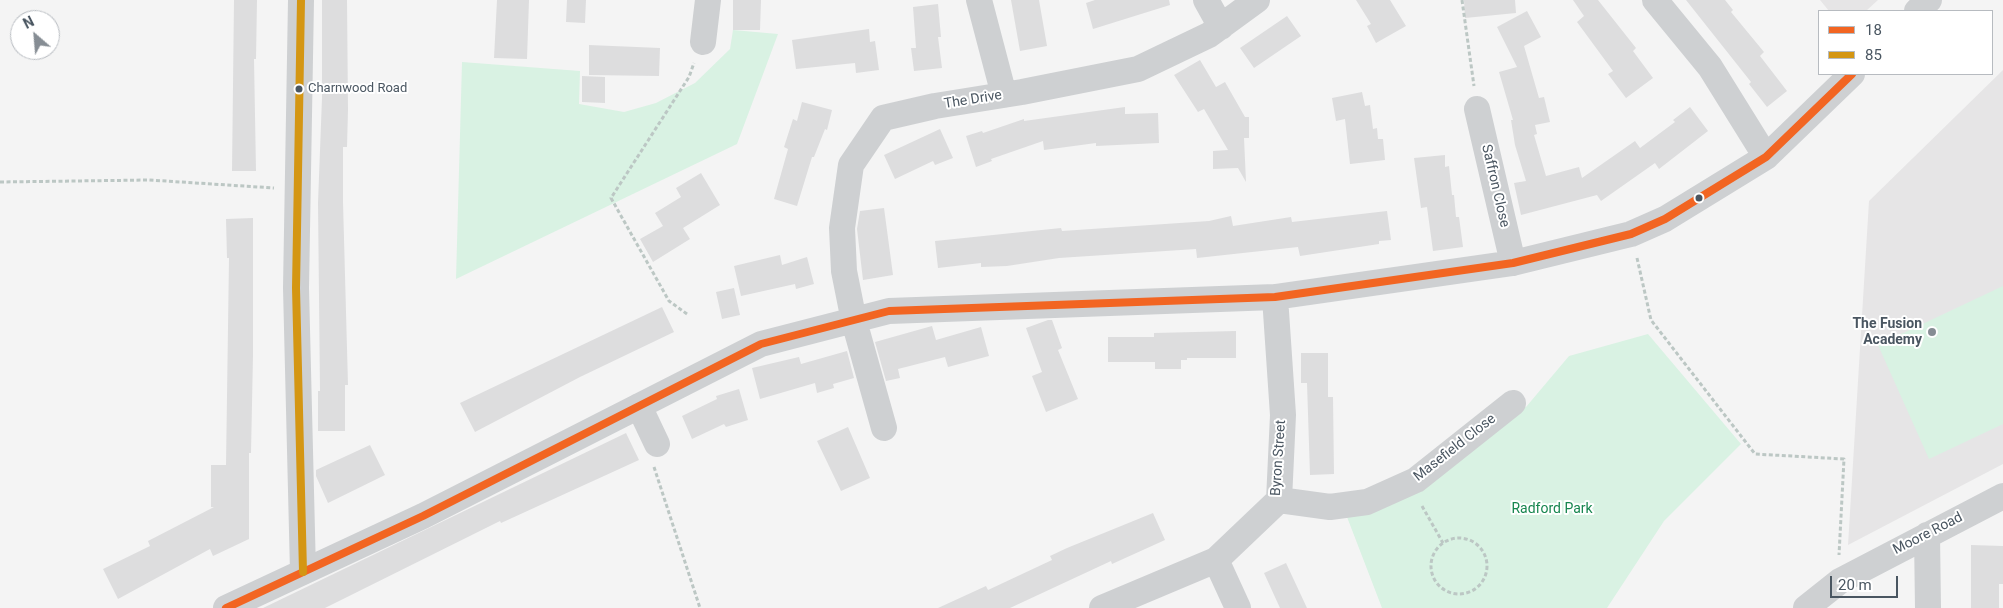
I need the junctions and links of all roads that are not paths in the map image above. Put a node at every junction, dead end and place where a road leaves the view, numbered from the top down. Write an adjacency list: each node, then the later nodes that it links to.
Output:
1 (301, 0): 26 (street)
2 (708, 0): 10 (street)
3 (979, 0): 12 (street)
4 (1206, 0): 9 (street)
5 (1257, 0): 9 (street, The Drive)
6 (1655, 0): 14 (street)
7 (1929, 0): 8 (street)
8 (1918, 10)
9 (1221, 27): 12 (street, The Drive)
10 (703, 42)
11 (1851, 75): 14 (street)
12 (1004, 95): 17 (street, The Drive)
13 (1477, 109): 15 (street, Saffron Close)
14 (1766, 157): 15 (street)
15 (1513, 263): 16 (street)
16 (1275, 297): 17 (street); 23 (street, Byron Street)
17 (854, 321): 19 (street); 20 (street, The Drive)
18 (1513, 403): 23 (street, Masefield Close)
19 (639, 406): 21 (street); 26 (street)
20 (884, 428)
21 (657, 444)
22 (2003, 496): 24 (street, Moore Road)
23 (1279, 500): 25 (street, Byron Street)
24 (1928, 535): 30 (street, Moore Road); 31 (street)
25 (1216, 560): 28 (street, Byron Street); 29 (street)
26 (303, 572): 27 (street)
27 (226, 608)
28 (1102, 608)
29 (1238, 608)
30 (1806, 608)
31 (1928, 608)

